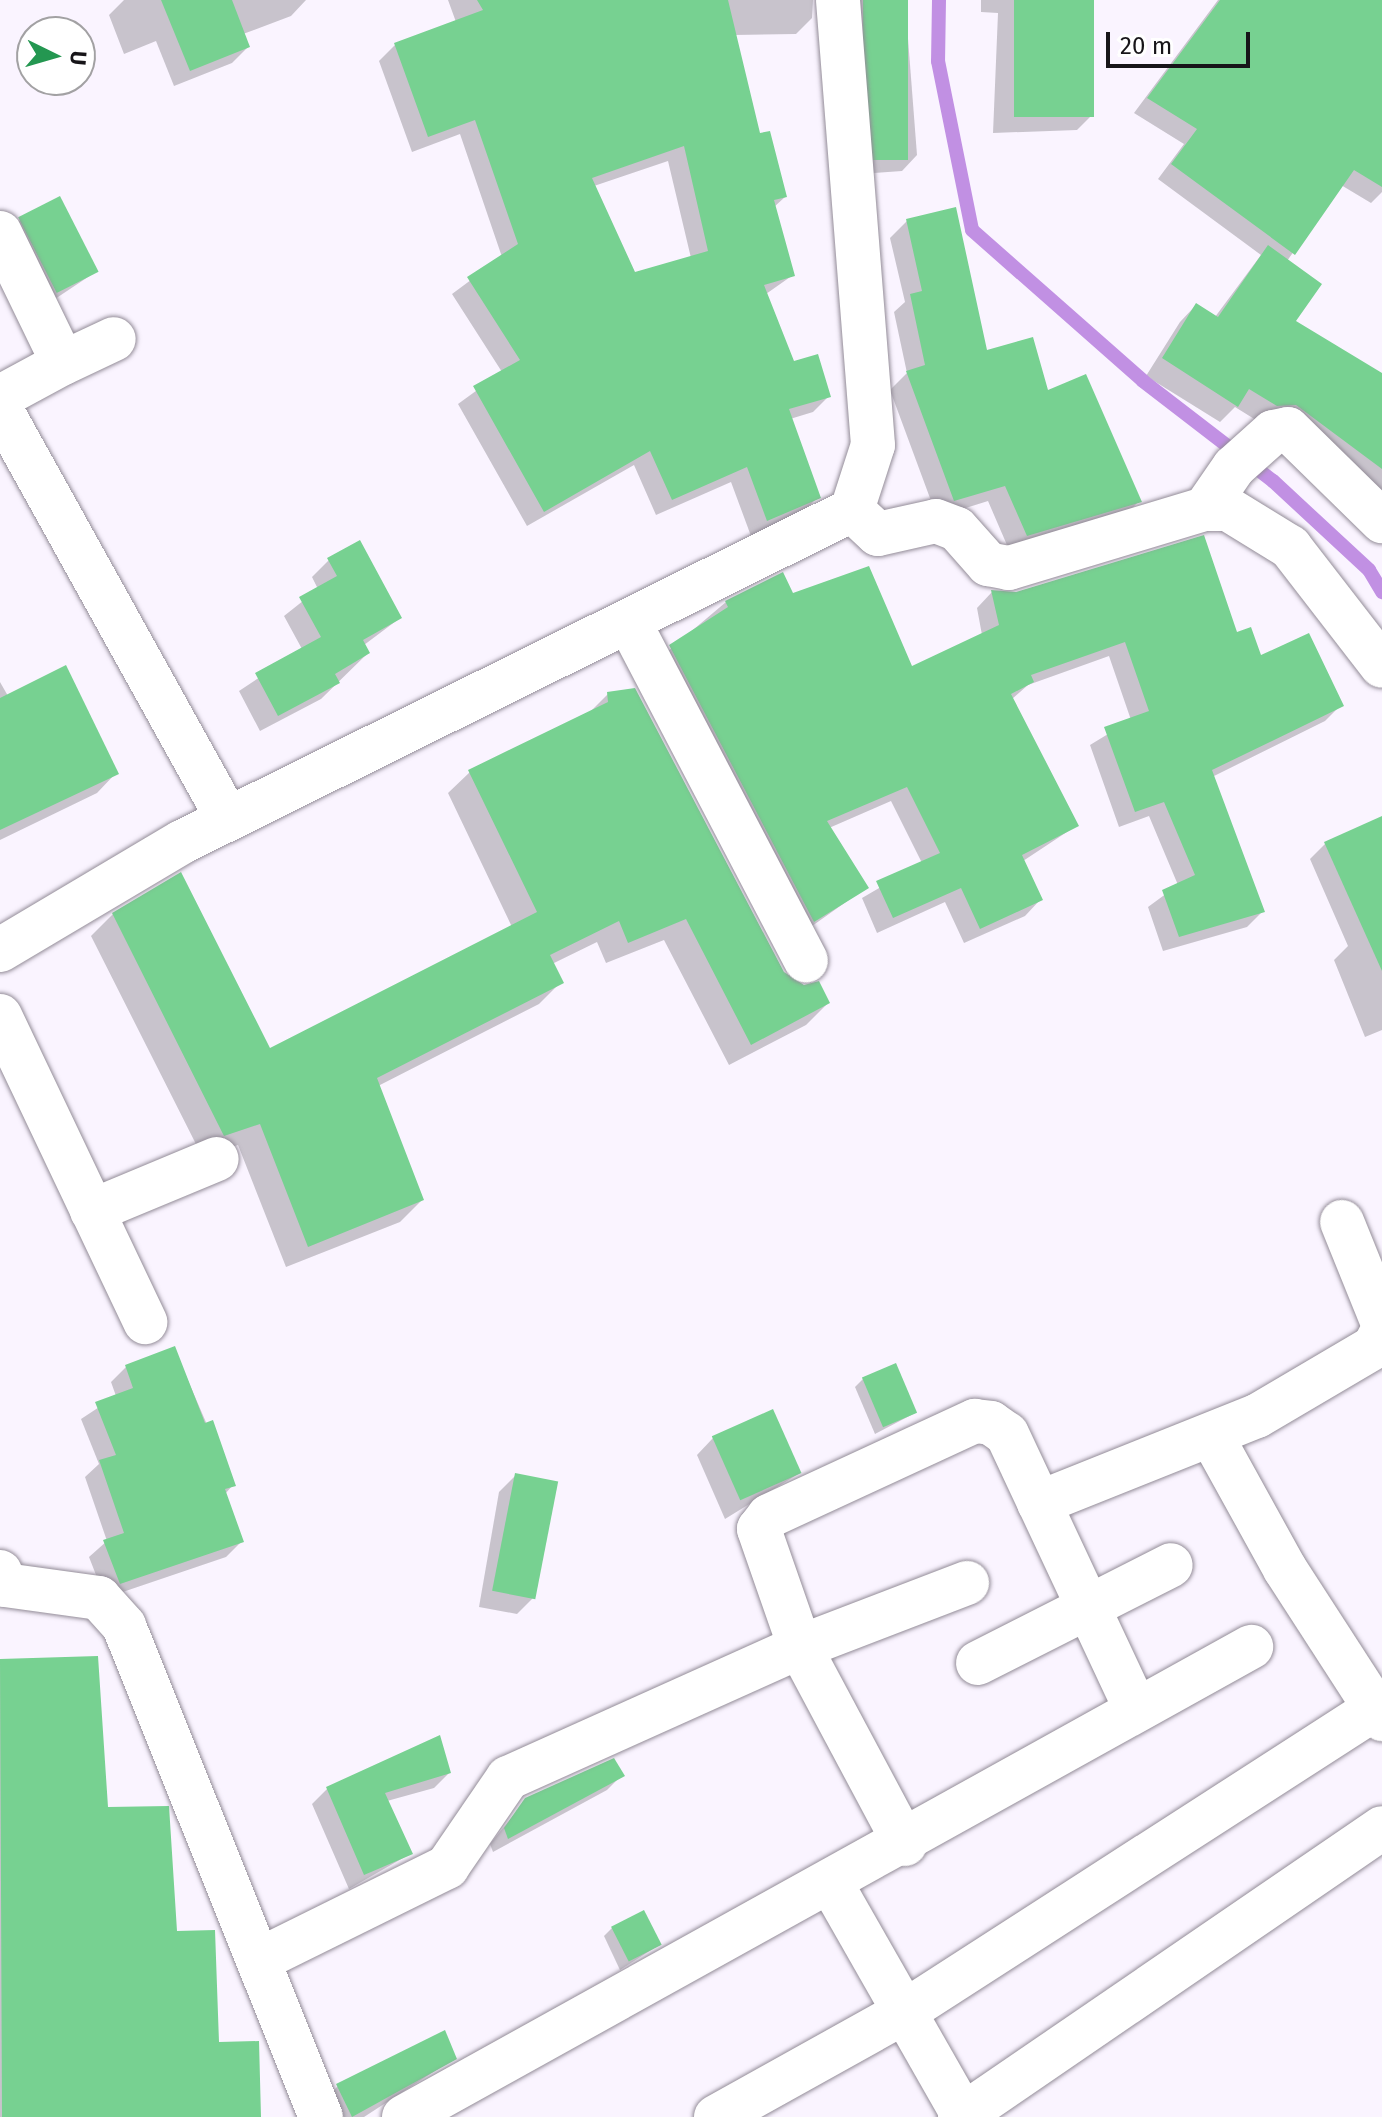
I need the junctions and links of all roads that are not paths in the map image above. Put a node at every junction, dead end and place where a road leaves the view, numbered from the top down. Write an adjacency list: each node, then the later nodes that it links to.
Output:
1 (838, 0): 8 (street)
2 (0, 233): 4 (street)
3 (114, 339): 4 (street)
4 (63, 363): 5 (street)
5 (0, 397)
6 (0, 408): 12 (street)
7 (1205, 509): 8 (street); 9 (street); 11 (street)
8 (852, 510): 10 (street)
9 (1382, 521)
10 (629, 622): 12 (street); 14 (street)
11 (1382, 666)
12 (228, 819): 13 (street)
13 (0, 950)
14 (806, 960)
15 (0, 1016): 17 (street)
16 (217, 1159): 17 (street)
17 (92, 1211): 21 (street)
18 (1342, 1222): 19 (street)
19 (1371, 1264): 20 (street)
20 (1382, 1321)
21 (145, 1322)
22 (1382, 1332): 23 (street)
23 (1211, 1435): 24 (street); 33 (street)
24 (1039, 1503): 28 (street); 29 (street)
25 (1171, 1565): 28 (street)
26 (2, 1581): 37 (street)
27 (967, 1583): 29 (street)
28 (1088, 1610): 31 (street); 32 (street)
29 (800, 1647): 35 (street); 37 (street)
30 (1251, 1647): 32 (street)
31 (978, 1663)
32 (1136, 1709): 35 (street)
33 (1380, 1710): 38 (street)
34 (1382, 1828): 39 (street)
35 (905, 1844): 36 (street)
36 (832, 1885): 38 (street); 41 (street)
37 (261, 1959): 40 (street)
38 (901, 2014): 39 (street); 42 (street)
39 (962, 2116)
40 (321, 2117)
41 (404, 2117)
42 (716, 2117)

